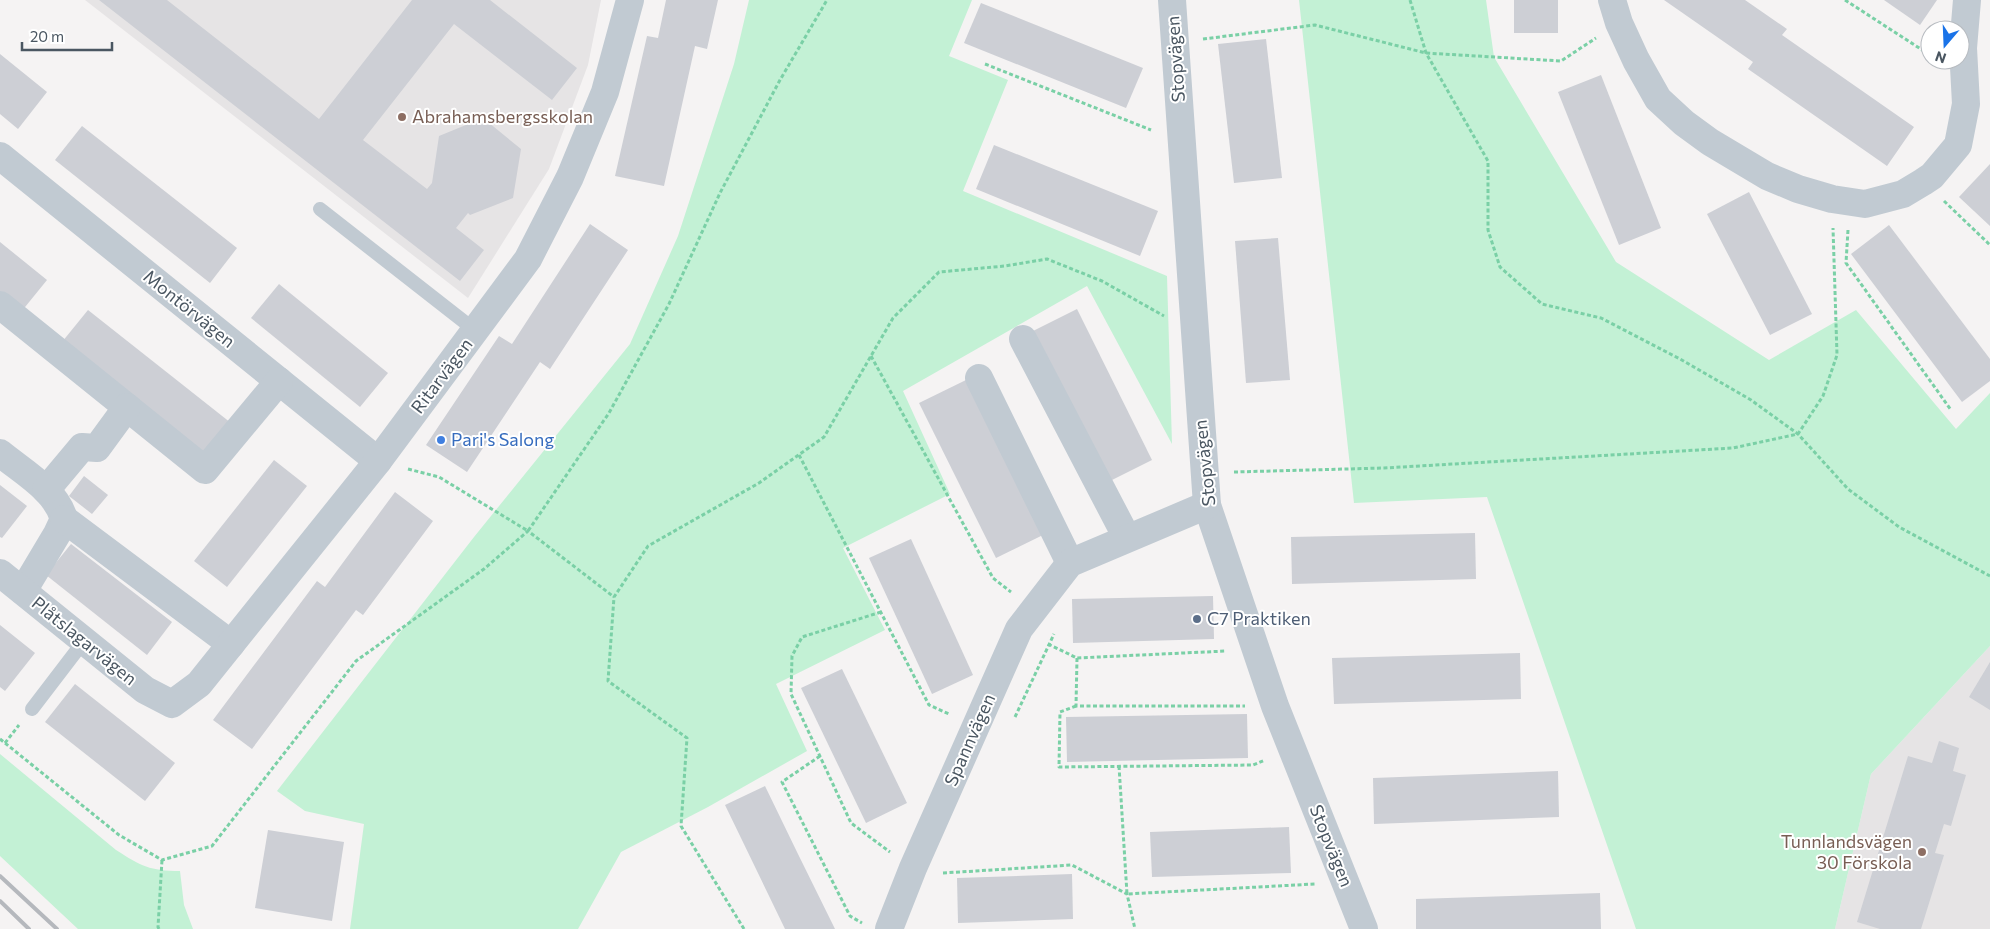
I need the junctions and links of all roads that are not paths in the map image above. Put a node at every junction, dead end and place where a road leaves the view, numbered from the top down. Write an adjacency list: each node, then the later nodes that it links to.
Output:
1 (630, 0): 8 (street, Ritarvägen)
2 (1172, 0): 16 (street, Stopvägen)
3 (1967, 0): 4 (street)
4 (1616, 12)
5 (0, 156): 11 (street, Montörvägen)
6 (320, 210): 8 (lane)
7 (5, 316): 12 (street)
8 (476, 331): 14 (street, Ritarvägen)
9 (1023, 340): 18 (street)
10 (979, 378): 19 (street)
11 (279, 381): 12 (street); 14 (street, Montörvägen)
12 (127, 407): 15 (street)
13 (0, 453): 15 (street)
14 (378, 461): 23 (street, Ritarvägen)
15 (46, 490): 17 (street)
16 (1207, 505): 18 (street, Spannvägen); 27 (street, Stopvägen)
17 (64, 519): 21 (street); 23 (street)
18 (1127, 538): 19 (street, Spannvägen)
19 (1070, 563): 26 (street, Spannvägen)
20 (0, 573): 21 (street, Plåtslagarvägen)
21 (23, 591): 22 (street, Plåtslagarvägen)
22 (84, 640): 24 (street, Plåtslagarvägen); 25 (lane)
23 (232, 644): 24 (street, Ritarvägen)
24 (172, 704)
25 (32, 709)
26 (876, 927)
27 (1364, 929)

